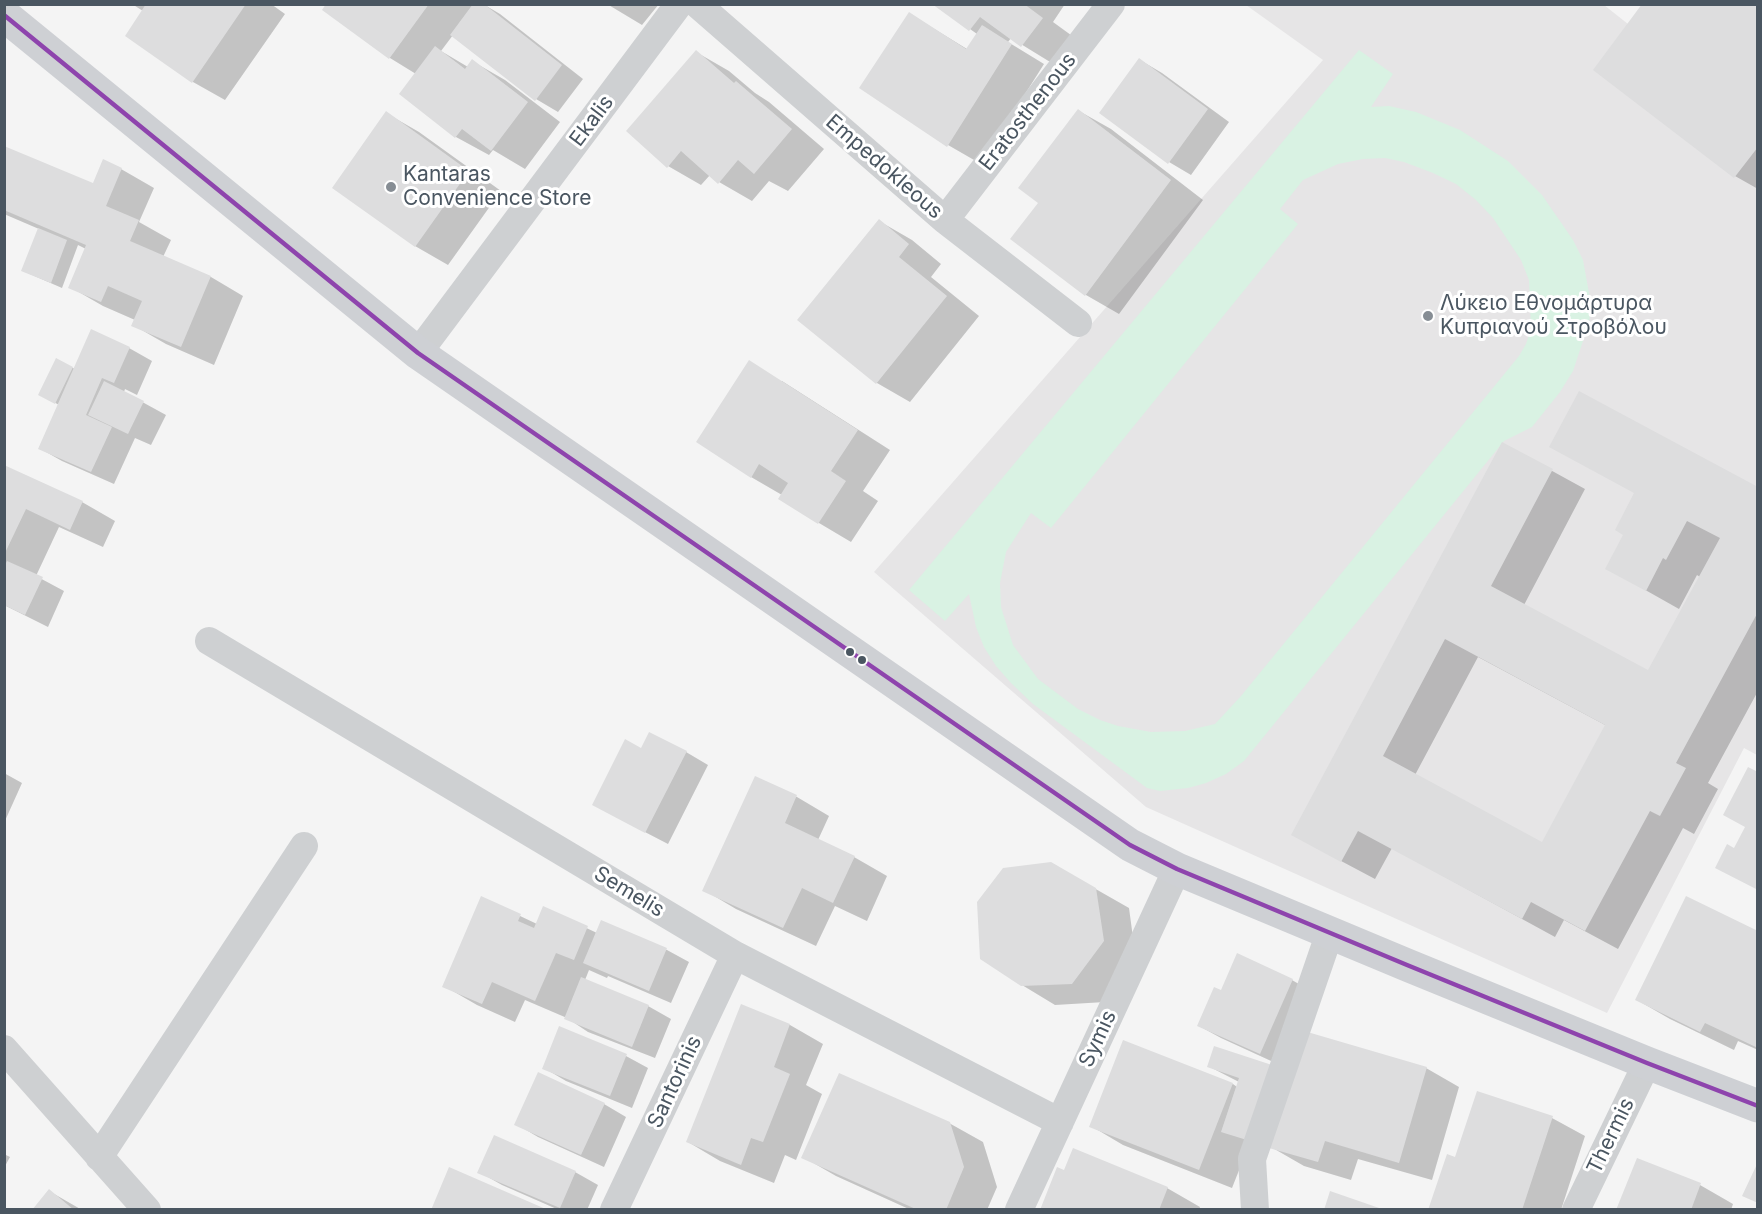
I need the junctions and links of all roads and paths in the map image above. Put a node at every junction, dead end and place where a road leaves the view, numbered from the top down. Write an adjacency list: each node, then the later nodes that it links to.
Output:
1 (679, 4): 7 (street, Ekalis)
2 (697, 4): 5 (street, Empedokleous)
3 (1111, 4): 5 (street, Eratosthenous)
4 (4, 15): 7 (street)
5 (945, 220): 6 (street, Empedokleous)
6 (1078, 323)
7 (418, 353): 10 (street)
8 (209, 641): 12 (street, Semelis)
9 (304, 846): 17 (street)
10 (1177, 869): 11 (street); 16 (street, Symis)
11 (1330, 932): 14 (street); 21 (street)
12 (735, 955): 16 (street, Semelis); 19 (street, Santorinis)
13 (4, 1049): 17 (street)
14 (1647, 1063): 15 (street); 22 (street, Thermis)
15 (1758, 1106)
16 (1060, 1122): 20 (street, Symis)
17 (99, 1157): 18 (street)
18 (147, 1209)
19 (614, 1209)
20 (1019, 1209)
21 (1256, 1209)
22 (1576, 1209)

